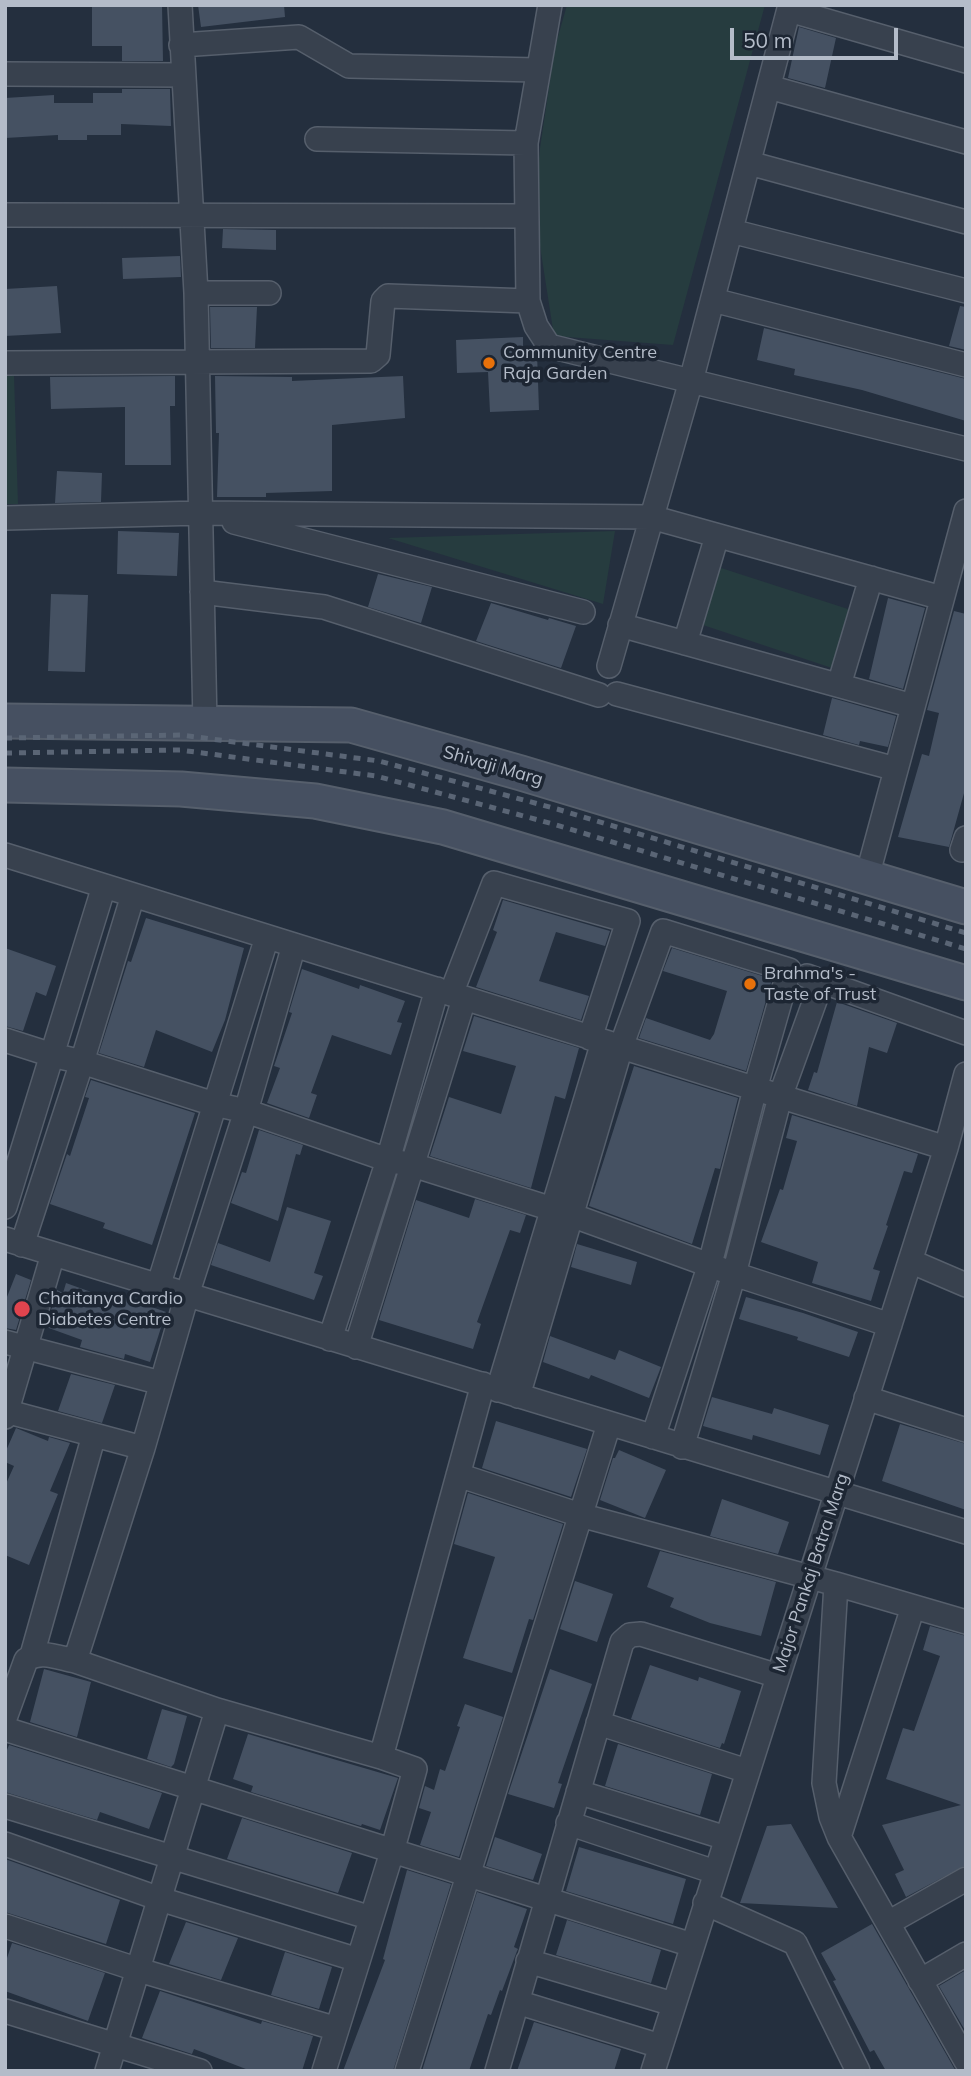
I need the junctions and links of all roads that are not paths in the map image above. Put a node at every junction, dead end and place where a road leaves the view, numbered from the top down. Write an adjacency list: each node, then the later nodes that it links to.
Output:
1 (180, 5): 4 (street)
2 (550, 5): 6 (street)
3 (789, 7): 5 (street); 9 (street)
4 (181, 45): 6 (street); 8 (street)
5 (966, 61)
6 (538, 70): 12 (street)
7 (5, 74): 8 (street)
8 (183, 75): 15 (street)
9 (769, 87): 11 (street); 13 (street)
10 (317, 139): 12 (street)
11 (966, 142)
12 (526, 143): 16 (street)
13 (749, 163): 17 (street); 18 (street)
14 (5, 215): 15 (street)
15 (191, 215): 16 (street); 20 (street)
16 (526, 216): 23 (street)
17 (966, 222)
18 (731, 231): 19 (street); 22 (street)
19 (966, 291)
20 (195, 293): 21 (street); 24 (street)
21 (269, 293)
22 (713, 300): 26 (street); 27 (street)
23 (528, 301): 24 (street); 27 (street)
24 (197, 362): 25 (street); 30 (street)
25 (5, 363)
26 (966, 365)
27 (691, 381): 28 (street); 31 (street)
28 (966, 449)
29 (966, 511): 36 (street)
30 (200, 513): 31 (street); 32 (street); 35 (street); 37 (street)
31 (651, 517): 33 (street); 38 (street)
32 (5, 518)
33 (717, 536): 34 (street); 39 (street)
34 (871, 578): 36 (street); 41 (street)
35 (202, 592): 44 (street); 45 (street)
36 (942, 598): 42 (street)
37 (583, 612)
38 (620, 625): 39 (street); 40 (street)
39 (685, 643): 41 (street)
40 (609, 666)
41 (839, 685): 42 (street)
42 (913, 706): 45 (street)
43 (5, 721): 44 (main road, Shivaji Marg)
44 (205, 724): 48 (main road, Shivaji Marg)
45 (896, 769): 48 (street)
46 (5, 785): 58 (main road)
47 (5, 855): 49 (street)
48 (867, 877): 51 (main road, Shivaji Marg)
49 (104, 886): 50 (street); 63 (street)
50 (133, 895): 54 (street); 64 (street)
51 (966, 907)
52 (628, 921): 53 (street); 59 (street); 62 (street)
53 (663, 931): 56 (street); 62 (street)
54 (267, 937): 55 (street); 68 (street)
55 (294, 945): 59 (street); 69 (street)
56 (789, 970): 57 (street); 66 (street)
57 (822, 981): 60 (street); 67 (street)
58 (966, 983)
59 (451, 994): 62 (street); 71 (street); 72 (street)
60 (966, 1033)
61 (5, 1040): 63 (street)
62 (605, 1042): 66 (street); 74 (street)
63 (52, 1055): 64 (street); 73 (street)
64 (82, 1062): 68 (street); 75 (street)
65 (966, 1074): 70 (street, Major Pankaj Batra Marg)
66 (755, 1089): 67 (street); 78 (street)
67 (780, 1097): 70 (street); 79 (street)
68 (214, 1104): 69 (street); 81 (street)
69 (246, 1111): 71 (street); 82 (street)
70 (946, 1148): 77 (street, Major Pankaj Batra Marg)
71 (388, 1160): 72 (street); 84 (street)
72 (414, 1165): 74 (street); 86 (street)
73 (5, 1207)
74 (561, 1212): 78 (street); 88 (street)
75 (14, 1242): 76 (street)
76 (52, 1254): 81 (street); 85 (street)
77 (910, 1261): 80 (street); 83 (street, Major Pankaj Batra Marg)
78 (710, 1264): 79 (street); 94 (street)
79 (734, 1274): 83 (street); 95 (street)
80 (966, 1285)
81 (159, 1287): 82 (street)
82 (187, 1295): 84 (street); 87 (street)
83 (890, 1325): 89 (street, Major Pankaj Batra Marg)
84 (330, 1339): 86 (street)
85 (15, 1345): 87 (street); 90 (street)
86 (356, 1347): 88 (street)
87 (161, 1384): 96 (street)
88 (500, 1390): 91 (street); 97 (street)
89 (866, 1398): 92 (street); 98 (street, Major Pankaj Batra Marg)
90 (6, 1413): 93 (street)
91 (609, 1424): 94 (street); 99 (street)
92 (966, 1430)
93 (94, 1435): 96 (street); 105 (street)
94 (653, 1437): 95 (street)
95 (682, 1447): 98 (street)
96 (142, 1448): 106 (street)
97 (458, 1475): 99 (street); 112 (street)
98 (836, 1494): 100 (street); 101 (street, Major Pankaj Batra Marg)
99 (580, 1515): 101 (street); 124 (street)
100 (966, 1532)
101 (809, 1578): 102 (street); 107 (street, Major Pankaj Batra Marg)
102 (836, 1584): 103 (street); 118 (street)
103 (913, 1606): 104 (street); 118 (street)
104 (966, 1622)
105 (32, 1655): 106 (street); 109 (street)
106 (75, 1661): 108 (street)
107 (778, 1676): 110 (street); 113 (street, Major Pankaj Batra Marg)
108 (217, 1710): 112 (street); 114 (street)
109 (5, 1718)
110 (598, 1723): 113 (street); 115 (street)
111 (5, 1729): 114 (street)
112 (381, 1757): 121 (street)
113 (747, 1771): 119 (street, Major Pankaj Batra Marg)
114 (192, 1787): 121 (street); 122 (street)
115 (578, 1792): 117 (street); 119 (street)
116 (5, 1806): 122 (street)
117 (568, 1823): 123 (street); 127 (street)
118 (839, 1837): 130 (street)
119 (726, 1838): 123 (street, Major Pankaj Batra Marg)
120 (5, 1844): 126 (street)
121 (392, 1852): 124 (street); 129 (street)
122 (172, 1858): 126 (street); 129 (street)
123 (715, 1872): 128 (street, Major Pankaj Batra Marg)
124 (467, 1875): 127 (street); 148 (street)
125 (966, 1879): 130 (street)
126 (160, 1899): 134 (street); 136 (street)
127 (545, 1900): 132 (street); 135 (street)
128 (705, 1903): 132 (street, Major Pankaj Batra Marg); 151 (street)
129 (371, 1918): 134 (street)
130 (887, 1923): 137 (street)
131 (5, 1926): 136 (street)
132 (692, 1945): 139 (street, Major Pankaj Batra Marg)
133 (966, 1954): 137 (street)
134 (358, 1960): 141 (street)
135 (528, 1961): 138 (street); 139 (street)
136 (139, 1970): 141 (street); 142 (street)
137 (920, 1981): 144 (street)
138 (517, 2002): 143 (street); 149 (street)
139 (673, 2004): 143 (street, Major Pankaj Batra Marg)
140 (5, 2011): 142 (street)
141 (337, 2029): 147 (street)
142 (115, 2045): 145 (street); 146 (street)
143 (660, 2046): 150 (street, Major Pankaj Batra Marg)
144 (966, 2061)
145 (107, 2071)
146 (200, 2071)
147 (324, 2071)
148 (407, 2071)
149 (497, 2071)
150 (653, 2071)
151 (858, 2071)

